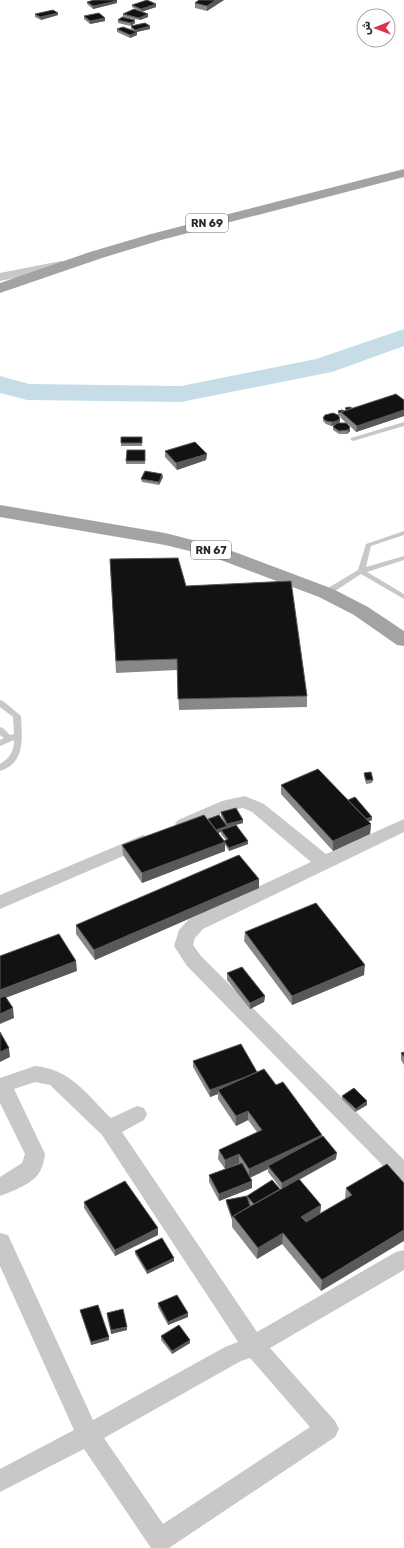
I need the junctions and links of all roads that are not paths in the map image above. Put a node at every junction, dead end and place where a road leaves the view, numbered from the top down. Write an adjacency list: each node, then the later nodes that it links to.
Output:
1 (404, 173): 2 (main road, RN 69)
2 (4, 283)
3 (404, 424): 4 (lane)
4 (353, 439)
5 (0, 511): 9 (main road, RN 67)
6 (404, 533): 8 (lane)
7 (404, 558): 8 (lane)
8 (361, 571): 9 (lane); 10 (lane)
9 (326, 593): 11 (main road, RN 67)
10 (404, 598)
11 (404, 640)
12 (0, 703): 14 (lane)
13 (0, 730): 15 (lane)
14 (18, 735): 15 (lane); 17 (lane)
15 (9, 739): 16 (lane)
16 (0, 743)
17 (0, 768)
18 (404, 825): 19 (street)
19 (325, 862): 20 (street); 24 (street)
20 (0, 902)
21 (1, 1086): 23 (street); 25 (street)
22 (138, 1114): 23 (street)
23 (109, 1129): 28 (street)
24 (404, 1174)
25 (0, 1187)
26 (0, 1242): 29 (street)
27 (404, 1259): 28 (street)
28 (254, 1346): 29 (street); 31 (street)
29 (88, 1435): 30 (street); 31 (street)
30 (0, 1481)
31 (162, 1544)

